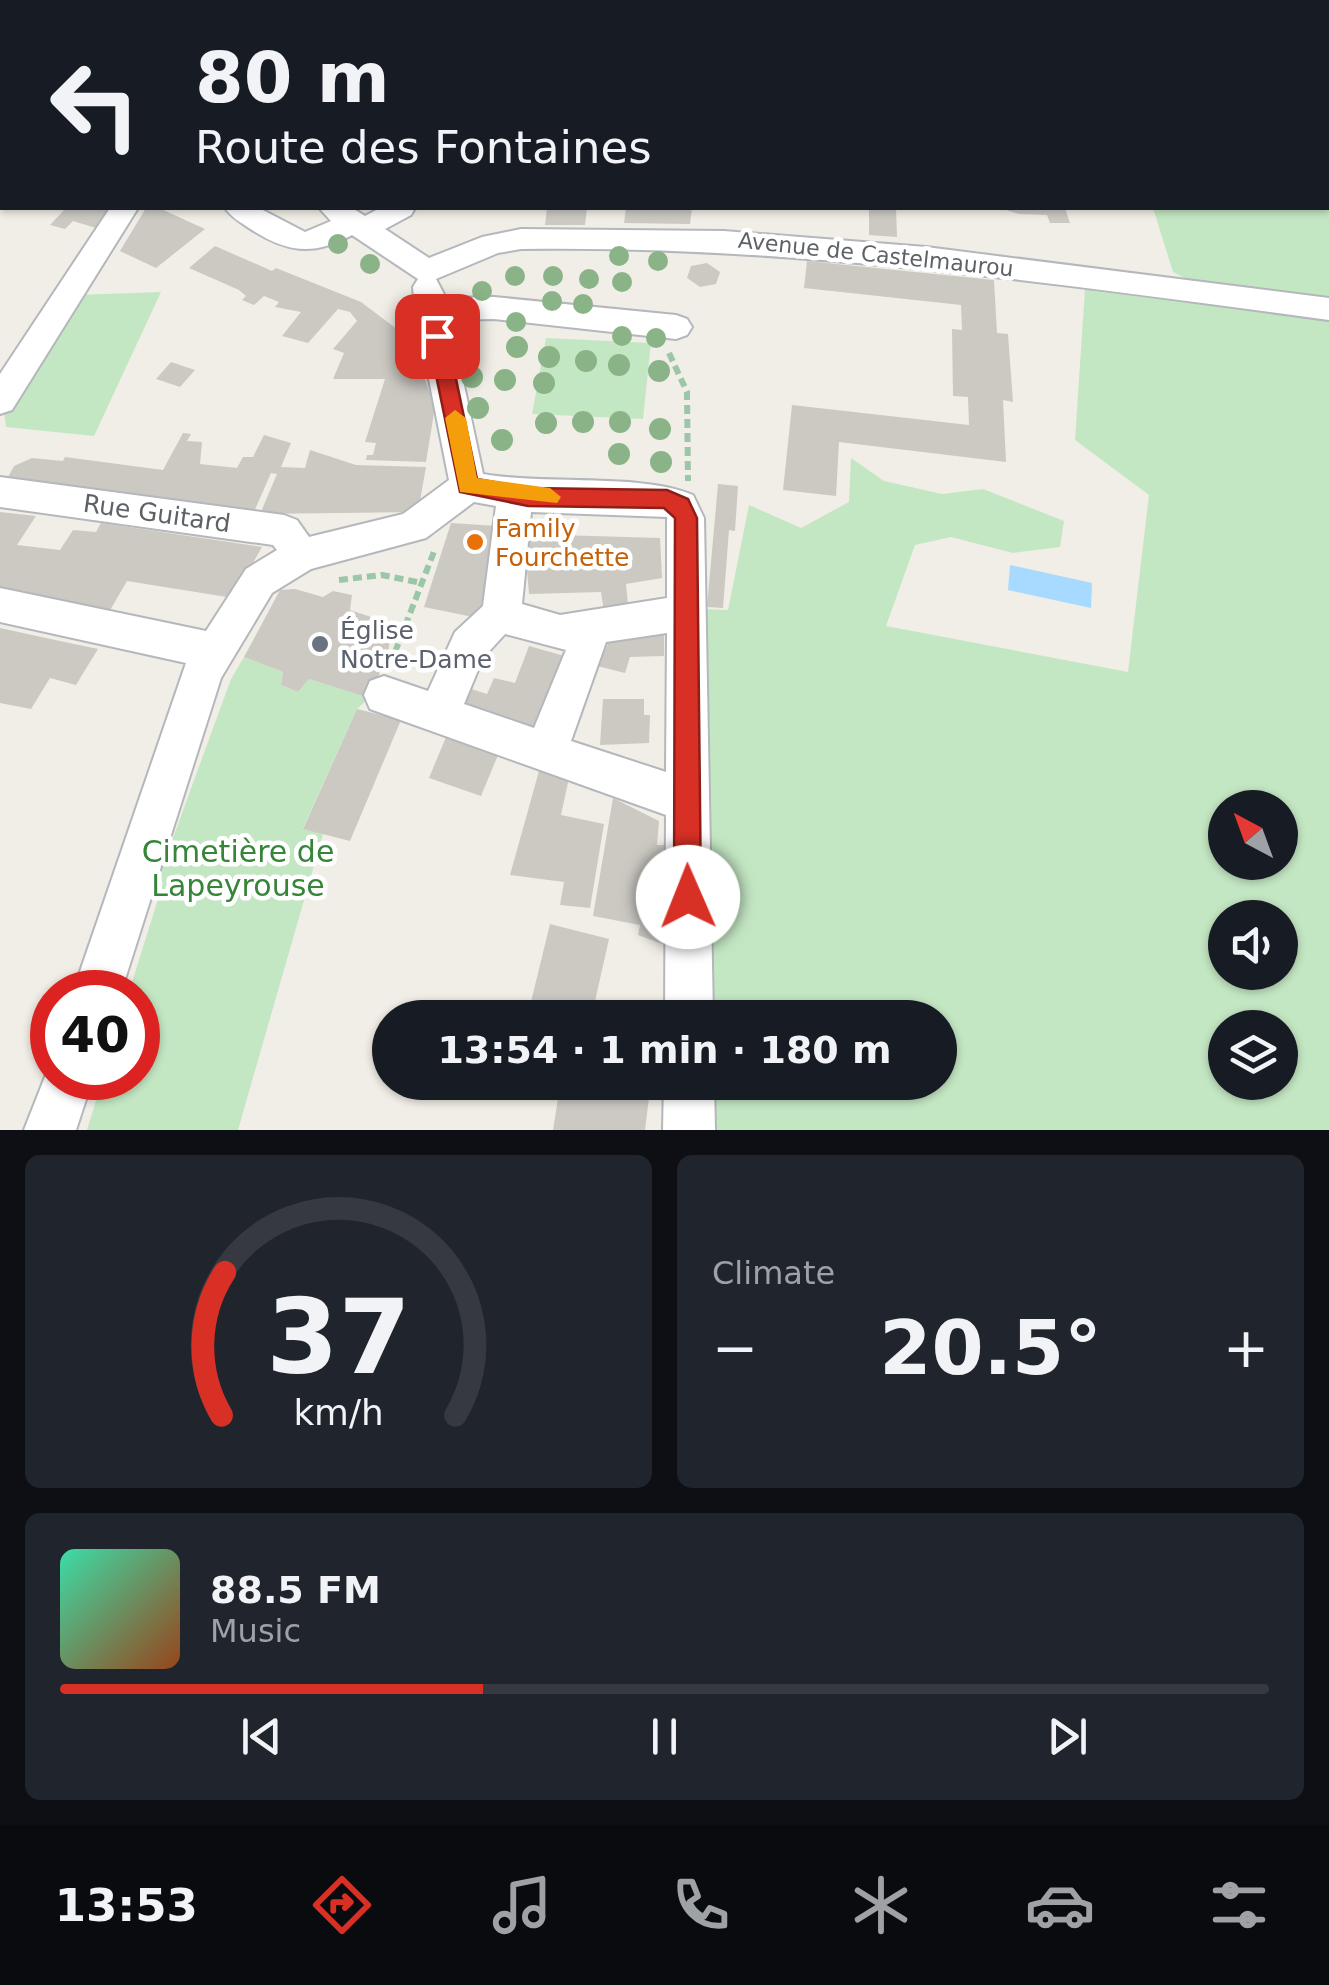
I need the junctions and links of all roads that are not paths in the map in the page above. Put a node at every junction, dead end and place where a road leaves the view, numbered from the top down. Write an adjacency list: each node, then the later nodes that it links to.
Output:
1 (123, 210): 9 (street)
2 (242, 210): 4 (street)
3 (392, 210): 4 (street)
4 (350, 219): 5 (street)
5 (426, 271): 6 (street, Avenue de Castelmaurou); 7 (street)
6 (1329, 308)
7 (431, 310): 8 (street); 10 (street)
8 (673, 326)
9 (4, 387)
10 (468, 486): 12 (street); 13 (street)
11 (0, 492): 13 (street, Rue Guitard)
12 (515, 496): 15 (street); 16 (street)
13 (302, 555): 18 (street)
14 (0, 605): 18 (street)
15 (683, 613): 17 (street); 22 (street)
16 (501, 615): 17 (street); 20 (street)
17 (588, 627): 21 (street)
18 (213, 651): 23 (street)
19 (384, 695): 20 (street)
20 (440, 714): 21 (street)
21 (546, 750): 22 (street)
22 (686, 798): 24 (street)
23 (104, 970)
24 (689, 1000)
25 (60, 1100): 27 (street)
26 (689, 1100): 28 (street)
27 (50, 1130)
28 (689, 1130)

